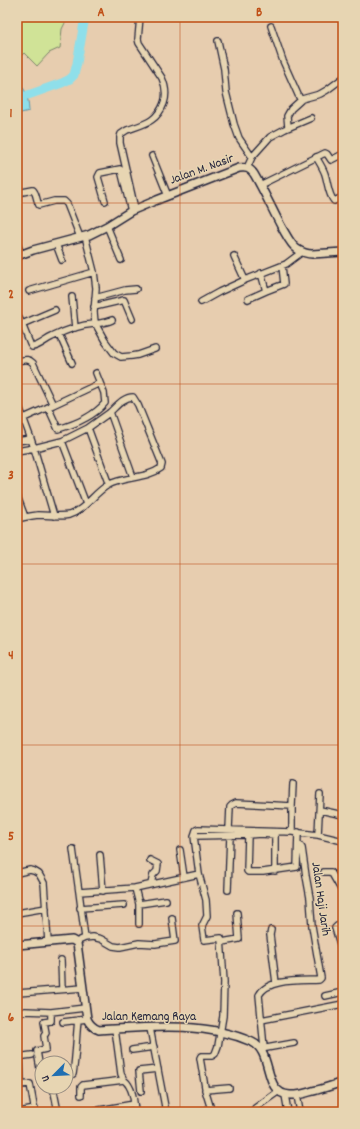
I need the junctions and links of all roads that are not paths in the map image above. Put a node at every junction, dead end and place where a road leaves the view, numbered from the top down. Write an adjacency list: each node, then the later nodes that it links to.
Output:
1 (140, 17): 18 (street)
2 (271, 26): 5 (street)
3 (218, 41): 10 (street)
4 (343, 78): 5 (street)
5 (302, 99): 7 (street)
6 (311, 118): 7 (street)
7 (288, 127): 10 (street)
8 (343, 154): 11 (street)
9 (152, 156): 15 (street)
10 (252, 157): 12 (street)
11 (316, 157): 13 (street); 16 (street)
12 (247, 168): 13 (street, Jalan M. Nasir); 15 (street, Jalan M. Nasir)
13 (260, 185): 23 (street, Jalan M. Nasir)
14 (17, 193): 20 (street)
15 (168, 196): 18 (street, Jalan M. Nasir)
16 (343, 197)
17 (105, 201): 18 (street)
18 (133, 210): 19 (street, Jalan M. Nasir)
19 (107, 226): 20 (street, Jalan M. Nasir); 28 (street)
20 (82, 237): 22 (street, Jalan M. Nasir); 30 (street)
21 (17, 243): 25 (street)
22 (56, 244): 25 (street, Jalan M. Nasir); 27 (street)
23 (302, 252): 24 (street); 29 (street)
24 (343, 252)
25 (19, 255)
26 (234, 256): 32 (street)
27 (62, 260)
28 (121, 260)
29 (282, 266): 31 (street); 35 (street)
30 (94, 272): 34 (street); 37 (street)
31 (261, 273): 32 (street); 35 (street)
32 (245, 280): 39 (street)
33 (136, 289): 37 (street)
34 (29, 291)
35 (266, 291): 38 (street)
36 (72, 297): 47 (street)
37 (95, 298): 40 (street)
38 (248, 299)
39 (201, 302)
40 (94, 307): 43 (street); 46 (street)
41 (55, 310): 45 (street)
42 (17, 314): 45 (street)
43 (132, 319)
44 (112, 320): 46 (street)
45 (22, 324): 48 (street)
46 (95, 324): 47 (street); 49 (street)
47 (75, 328): 48 (street)
48 (59, 334): 51 (street)
49 (155, 349)
50 (17, 361): 55 (street)
51 (72, 363)
52 (96, 373): 53 (street)
53 (100, 383): 55 (street); 55 (street)
54 (17, 401): 57 (street)
55 (50, 406): 57 (street)
56 (110, 412): 58 (street); 64 (street); 64 (street)
57 (24, 418): 59 (street)
58 (88, 428): 61 (street); 65 (street)
59 (31, 439): 60 (street); 62 (street)
60 (17, 441)
61 (62, 442): 62 (street); 67 (street)
62 (34, 448): 63 (street); 68 (street)
63 (17, 451)
64 (133, 477): 65 (street)
65 (109, 485): 67 (street)
66 (17, 496): 69 (street)
67 (86, 504): 68 (street)
68 (54, 516): 69 (street)
69 (25, 517): 70 (street)
70 (17, 519)
71 (292, 784): 73 (street)
72 (320, 794): 74 (street)
73 (292, 806): 76 (street); 77 (street)
74 (320, 810): 75 (street); 80 (street)
75 (343, 815)
76 (230, 832): 77 (street); 79 (street); 90 (street); 94 (street)
77 (292, 832): 78 (street)
78 (298, 832): 80 (street); 82 (street)
79 (248, 835): 87 (street); 87 (street)
80 (318, 835): 81 (street)
81 (343, 841)
82 (298, 843): 87 (street); 117 (street, Jalan Haji Jarih)
83 (73, 850): 96 (street)
84 (180, 850): 91 (street)
85 (100, 855): 95 (street)
86 (150, 860): 92 (street)
87 (275, 871)
88 (324, 872): 97 (street)
89 (17, 873): 101 (street)
90 (199, 874): 91 (street); 113 (street)
91 (184, 877): 92 (street)
92 (152, 884): 93 (street)
93 (135, 888): 95 (street); 99 (street)
94 (228, 890)
95 (103, 891): 96 (street)
96 (79, 892): 102 (street)
97 (343, 893)
98 (166, 900): 99 (street)
99 (139, 904): 106 (street)
100 (124, 905): 102 (street)
101 (46, 908): 103 (street); 111 (street)
102 (80, 908): 109 (street)
103 (17, 913)
104 (237, 913): 113 (street)
105 (172, 918): 109 (street)
106 (139, 924)
107 (343, 925): 115 (street)
108 (271, 930): 117 (street)
109 (85, 938): 112 (street)
110 (17, 940): 114 (street)
111 (48, 942): 112 (street); 114 (street)
112 (76, 942): 118 (street, Jalan Kemang Raya)
113 (222, 942): 133 (street)
114 (17, 945)
115 (343, 954)
116 (61, 960): 119 (street)
117 (276, 982): 129 (street)
118 (83, 988): 119 (street); 124 (street, Jalan Kemang Raya)
119 (62, 989): 121 (street)
120 (343, 992): 122 (street)
121 (18, 993)
122 (325, 996)
123 (343, 1004): 129 (street)
124 (85, 1008): 125 (street); 127 (street, Jalan Kemang Raya)
125 (51, 1012): 126 (street); 139 (street)
126 (17, 1013)
127 (88, 1019): 128 (street); 132 (street, Jalan Kemang Raya)
128 (78, 1020): 130 (street); 141 (street)
129 (261, 1020): 136 (street)
130 (63, 1022)
131 (150, 1028): 132 (street, Jalan Kemang Raya); 133 (street, Jalan Kemang Raya); 135 (street)
132 (115, 1029): 143 (street)
133 (220, 1032): 136 (street, Jalan Kemang Raya); 147 (street)
134 (294, 1043): 136 (street)
135 (154, 1047): 137 (street); 142 (street)
136 (262, 1049): 149 (street)
137 (132, 1050)
138 (32, 1055): 140 (street)
139 (38, 1055)
140 (19, 1057): 145 (street)
141 (74, 1069)
142 (158, 1069): 148 (street); 161 (street)
143 (124, 1080): 151 (street); 153 (street)
144 (343, 1083): 152 (street)
145 (19, 1085): 156 (street)
146 (229, 1088): 147 (street)
147 (205, 1090): 154 (street)
148 (141, 1091)
149 (282, 1093): 152 (street); 155 (street); 162 (street)
150 (55, 1095): 158 (street)
151 (81, 1095)
152 (297, 1095): 163 (street)
153 (134, 1104): 159 (street); 160 (street)
154 (210, 1106)
155 (255, 1110)
156 (35, 1111): 157 (street)
157 (19, 1112)
158 (58, 1112)
159 (88, 1112)
160 (133, 1112)
161 (166, 1112)
162 (288, 1112)
163 (300, 1112)

